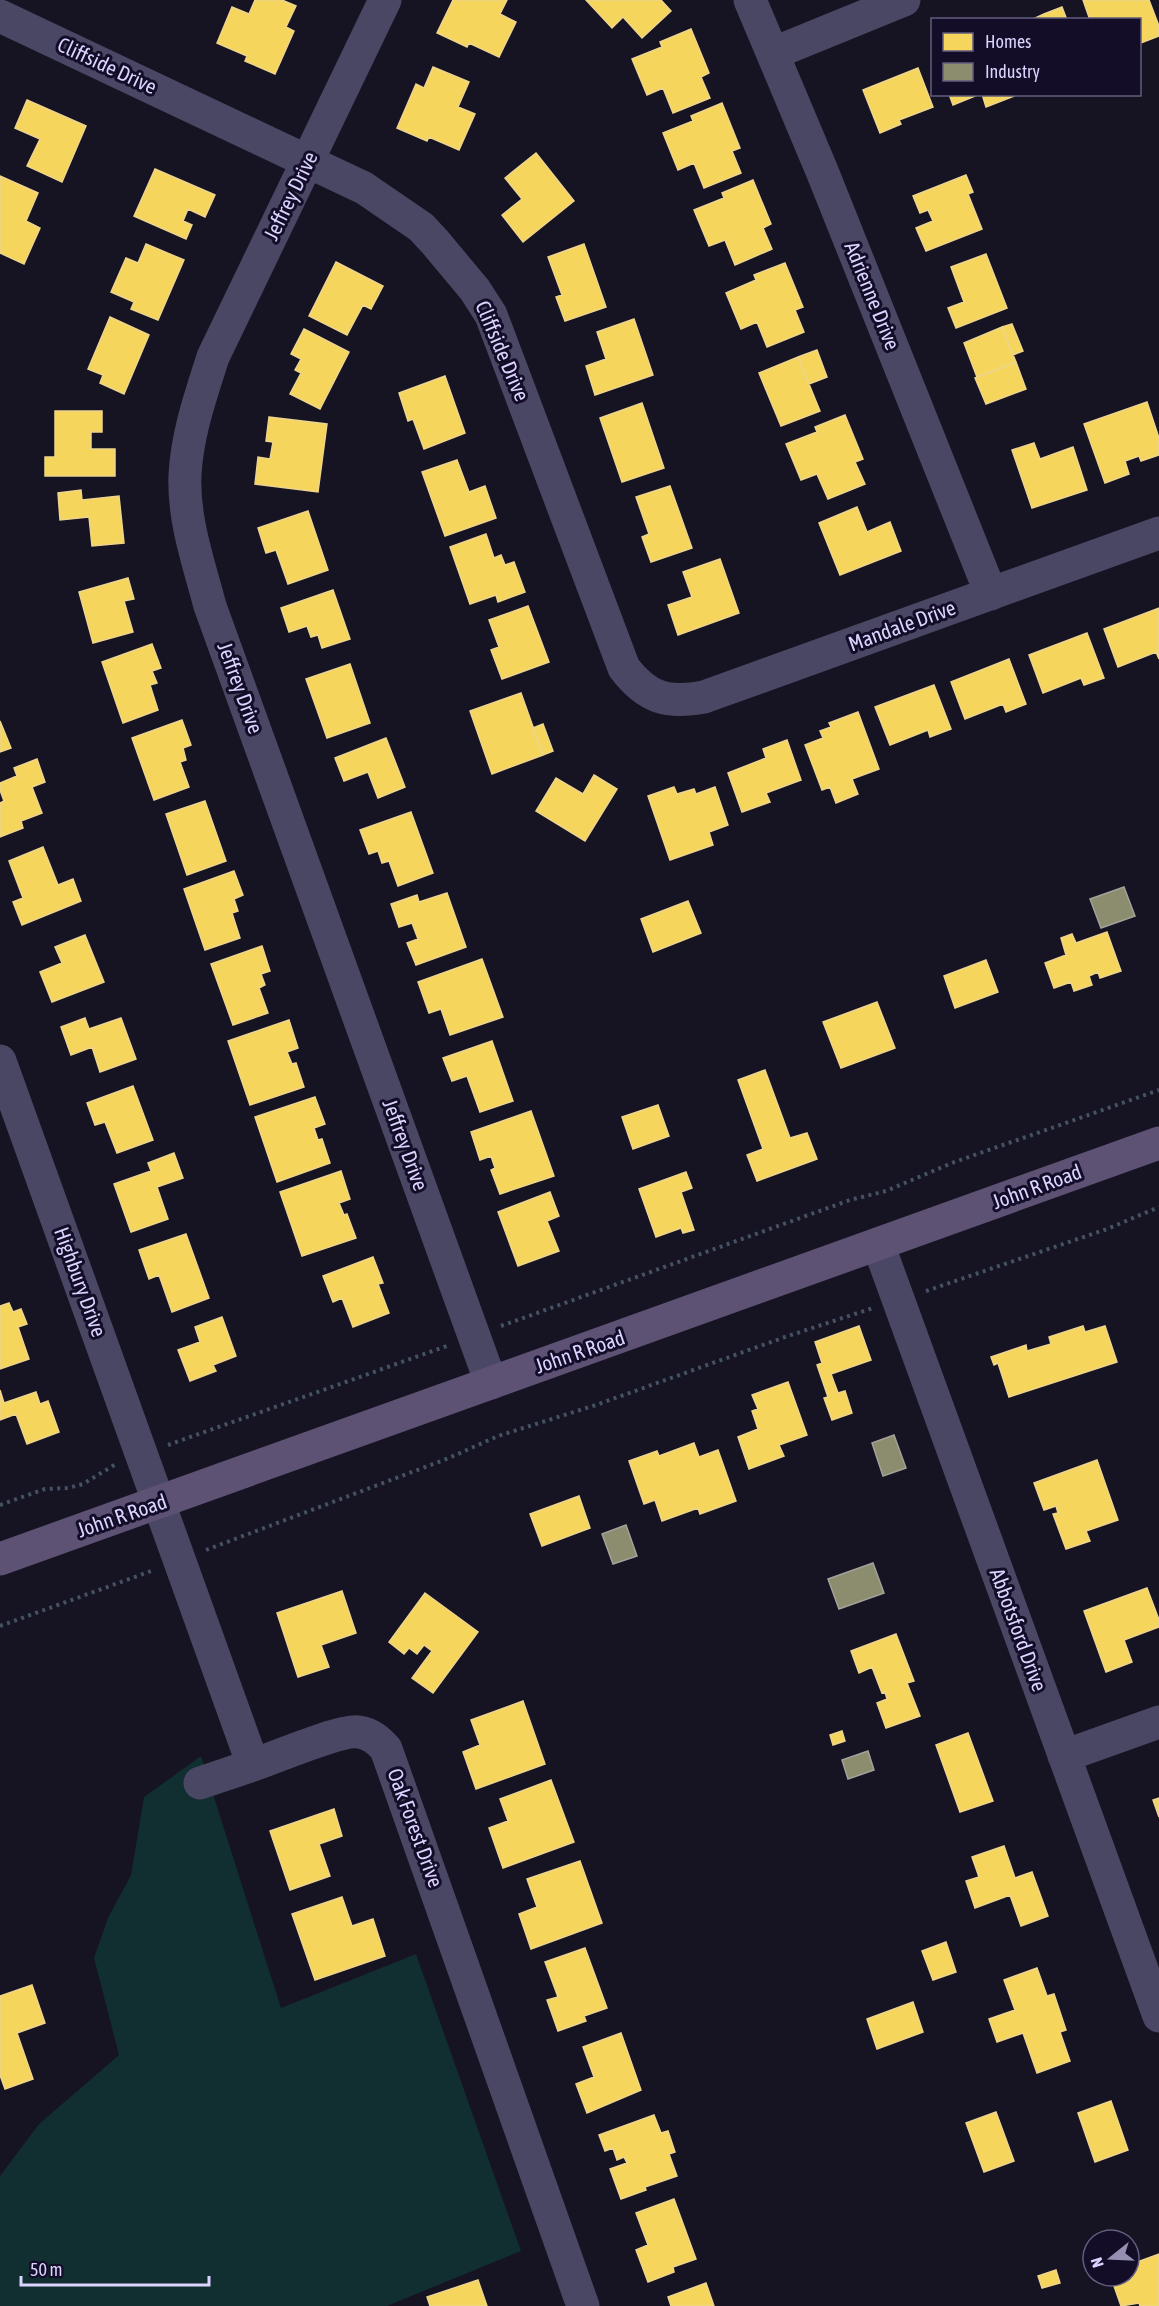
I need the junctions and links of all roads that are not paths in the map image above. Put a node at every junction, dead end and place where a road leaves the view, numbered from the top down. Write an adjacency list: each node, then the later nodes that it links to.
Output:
1 (3, 0): 5 (street)
2 (385, 0): 8 (street, Jeffrey Drive)
3 (750, 0): 7 (street, Adrienne Drive)
4 (904, 0): 7 (street)
5 (0, 6)
6 (0, 16): 8 (street, Cliffside Drive)
7 (774, 52): 10 (street, Adrienne Drive)
8 (308, 160): 11 (street, Cliffside Drive); 15 (street, Jeffrey Drive)
9 (1159, 533): 10 (street, Mandale Drive)
10 (991, 594): 11 (street, Mandale Drive)
11 (644, 690)
12 (0, 1061): 16 (street, Highbury Drive)
13 (1159, 1143): 14 (main road, John R Road)
14 (878, 1244): 15 (main road, John R Road); 19 (street, Abbotsford Drive)
15 (491, 1383): 16 (main road, John R Road)
16 (159, 1503): 17 (main road, John R Road); 20 (street)
17 (0, 1559)
18 (1159, 1722): 19 (street)
19 (1064, 1756): 22 (street, Abbotsford Drive)
20 (253, 1765): 21 (street, Oak Forest Drive); 23 (street, Oak Forest Drive)
21 (200, 1783)
22 (1159, 2016)
23 (583, 2306)

